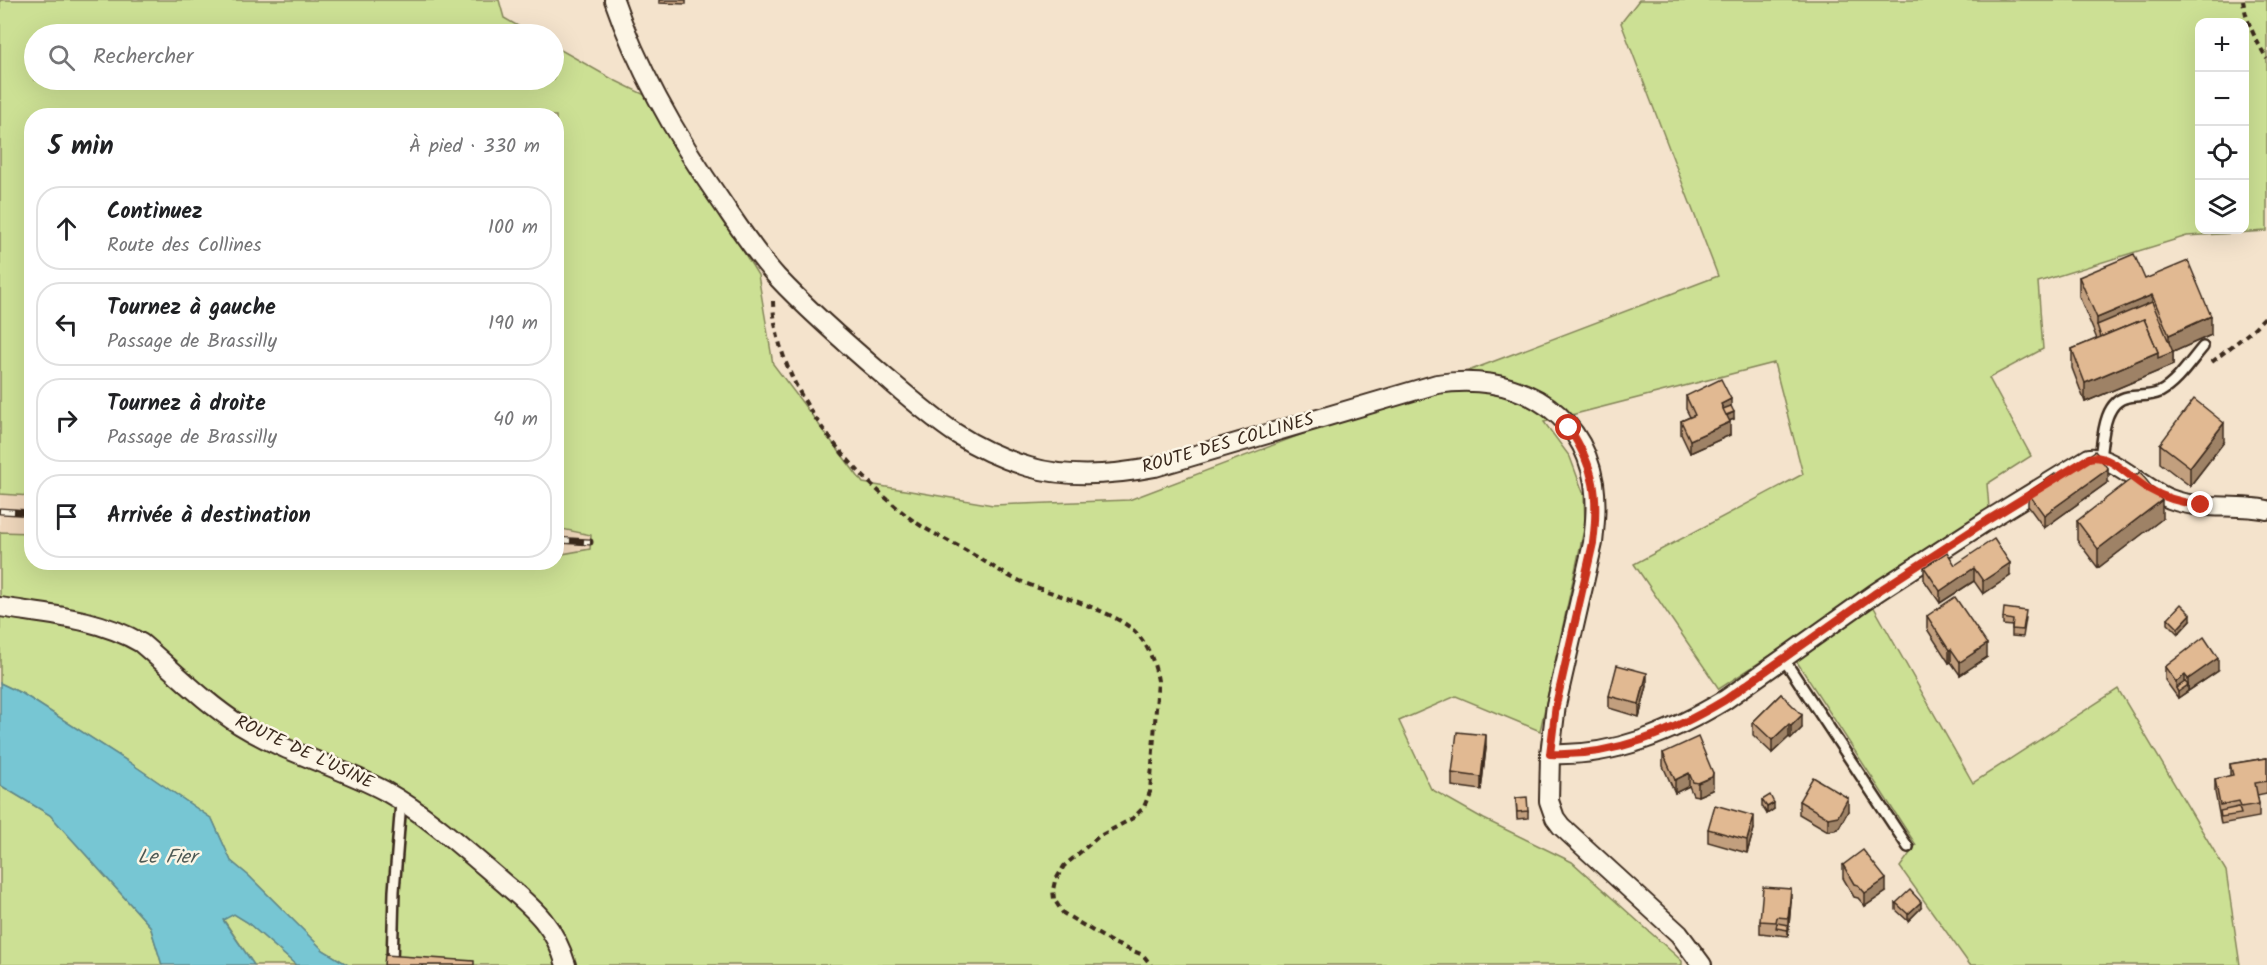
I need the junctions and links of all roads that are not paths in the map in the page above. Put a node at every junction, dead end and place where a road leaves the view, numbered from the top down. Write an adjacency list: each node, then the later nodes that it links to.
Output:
1 (614, 0): 7 (street, ROUTE DES COLLINES)
2 (2203, 347): 3 (lane)
3 (2100, 458): 4 (street); 6 (street)
4 (2267, 510)
5 (0, 607): 8 (street, ROUTE DE L'USINE)
6 (1784, 658): 7 (street); 9 (lane)
7 (1550, 754): 12 (street, ROUTE DES COLLINES)
8 (401, 802): 10 (lane); 11 (street, ROUTE DE L'USINE)
9 (1908, 847)
10 (417, 965)
11 (566, 965)
12 (1702, 965)

